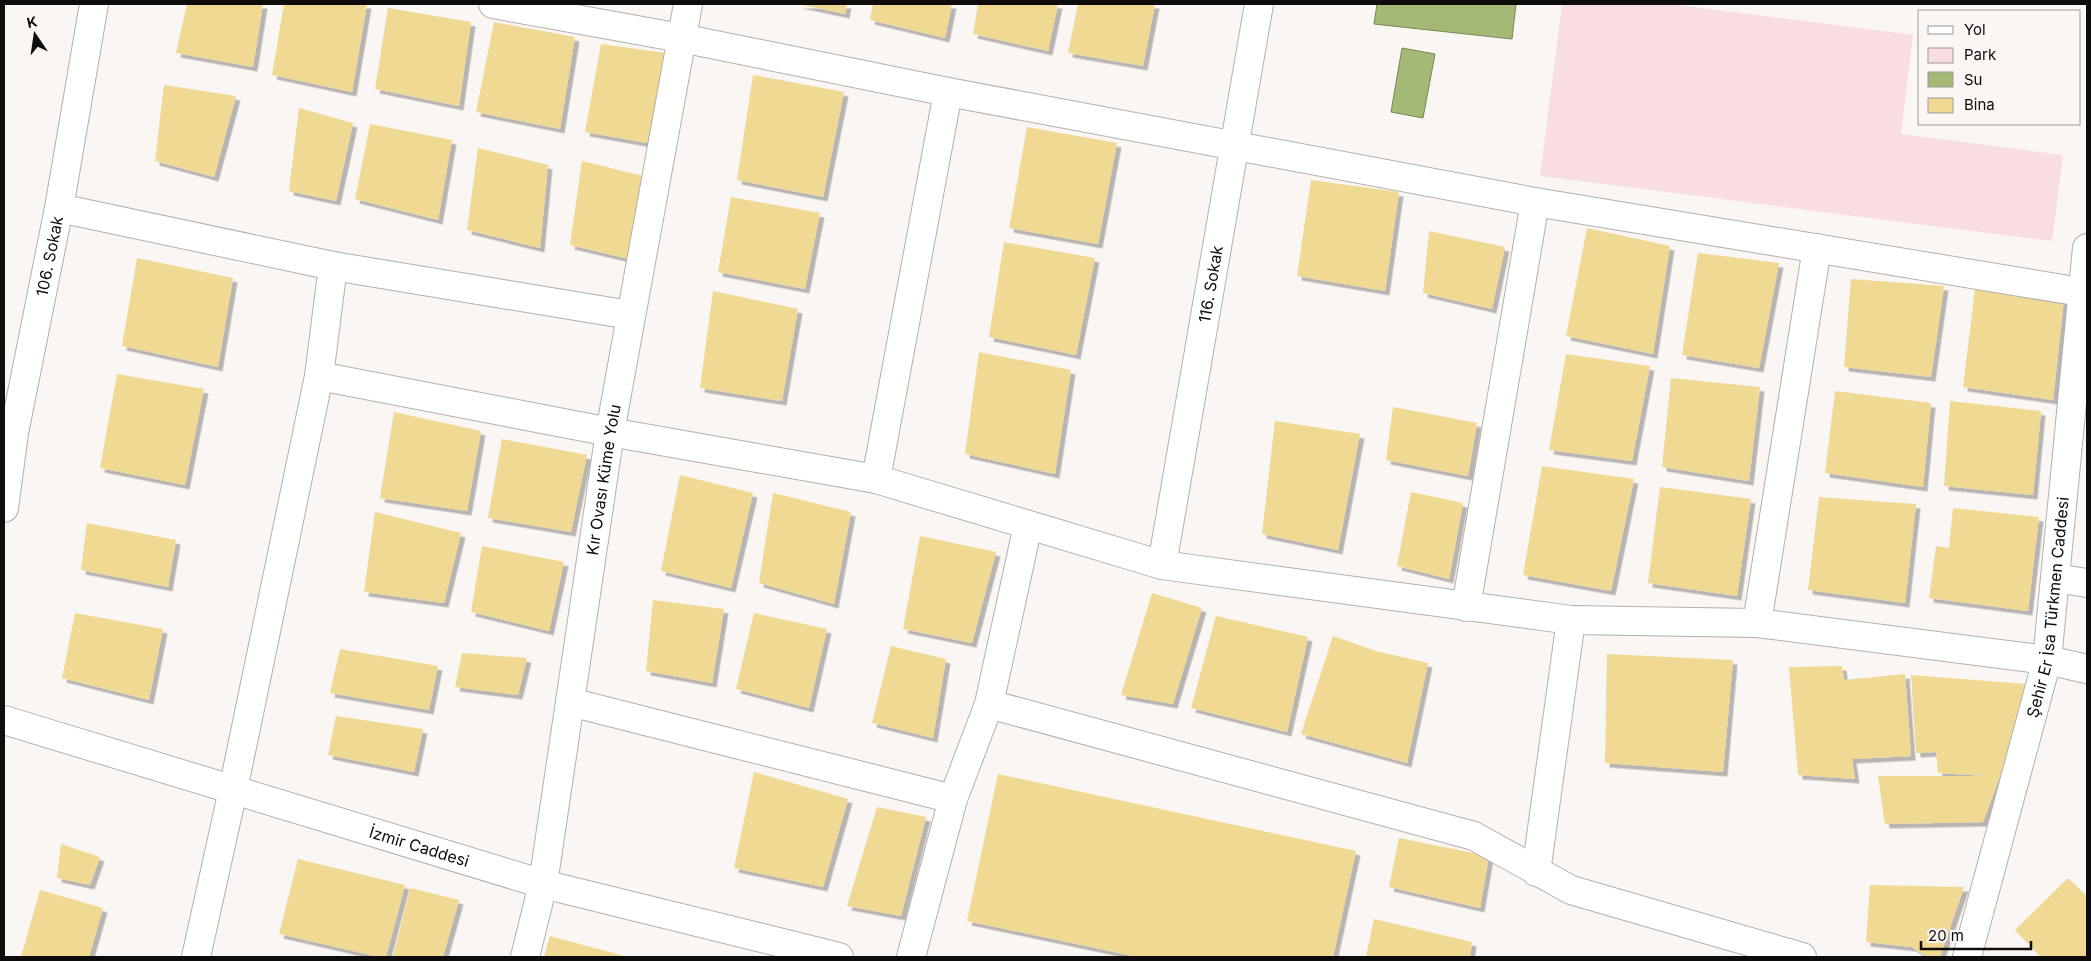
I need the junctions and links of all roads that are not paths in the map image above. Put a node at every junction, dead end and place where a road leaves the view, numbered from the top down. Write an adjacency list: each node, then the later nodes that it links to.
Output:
1 (94, 4): 9 (street, 106. Sokak)
2 (493, 4): 5 (street)
3 (688, 4): 5 (street, Kır Ovası Küme Yolu)
4 (1260, 4): 7 (street, 116. Sokak)
5 (681, 38): 6 (street); 14 (street, Kır Ovası Küme Yolu)
6 (948, 92): 7 (street); 18 (street)
7 (1234, 146): 8 (street); 21 (street, 116. Sokak)
8 (1536, 202): 10 (street); 24 (street)
9 (59, 208): 12 (street); 16 (street, 106. Sokak)
10 (1817, 248): 13 (street); 26 (street)
11 (2087, 248): 13 (street, Şehir Er İsa Türkmen Caddesi)
12 (333, 266): 14 (street); 15 (street)
13 (2085, 293): 22 (street, Şehir Er İsa Türkmen Caddesi)
14 (630, 315): 17 (street, Kır Ovası Küme Yolu)
15 (319, 376): 17 (street); 32 (street)
16 (9, 432): 19 (street, 106. Sokak)
17 (610, 432): 18 (street); 29 (street, Kır Ovası Küme Yolu)
18 (876, 479): 20 (street)
19 (4, 508)
20 (1028, 525): 21 (street); 30 (street)
21 (1162, 565): 24 (street)
22 (2055, 578): 23 (street); 27 (street, Şehir Er İsa Türkmen Caddesi)
23 (2087, 583)
24 (1466, 607): 25 (street)
25 (1571, 620): 26 (street); 34 (street)
26 (1757, 624): 27 (street)
27 (2047, 660): 28 (street); 41 (street, Şehir Er İsa Türkmen Caddesi)
28 (2087, 670)
29 (570, 702): 33 (street); 35 (street, Kır Ovası Küme Yolu)
30 (989, 704): 33 (street); 34 (street)
31 (4, 720): 32 (street, İzmir Caddesi)
32 (233, 790): 35 (street, İzmir Caddesi); 36 (street)
33 (953, 799): 39 (street)
34 (1536, 872): 40 (street)
35 (543, 884): 37 (street, Kır Ovası Küme Yolu); 38 (street, İzmir Caddesi)
36 (196, 957)
37 (525, 957)
38 (839, 957)
39 (911, 957)
40 (1802, 957)
41 (1967, 957)

